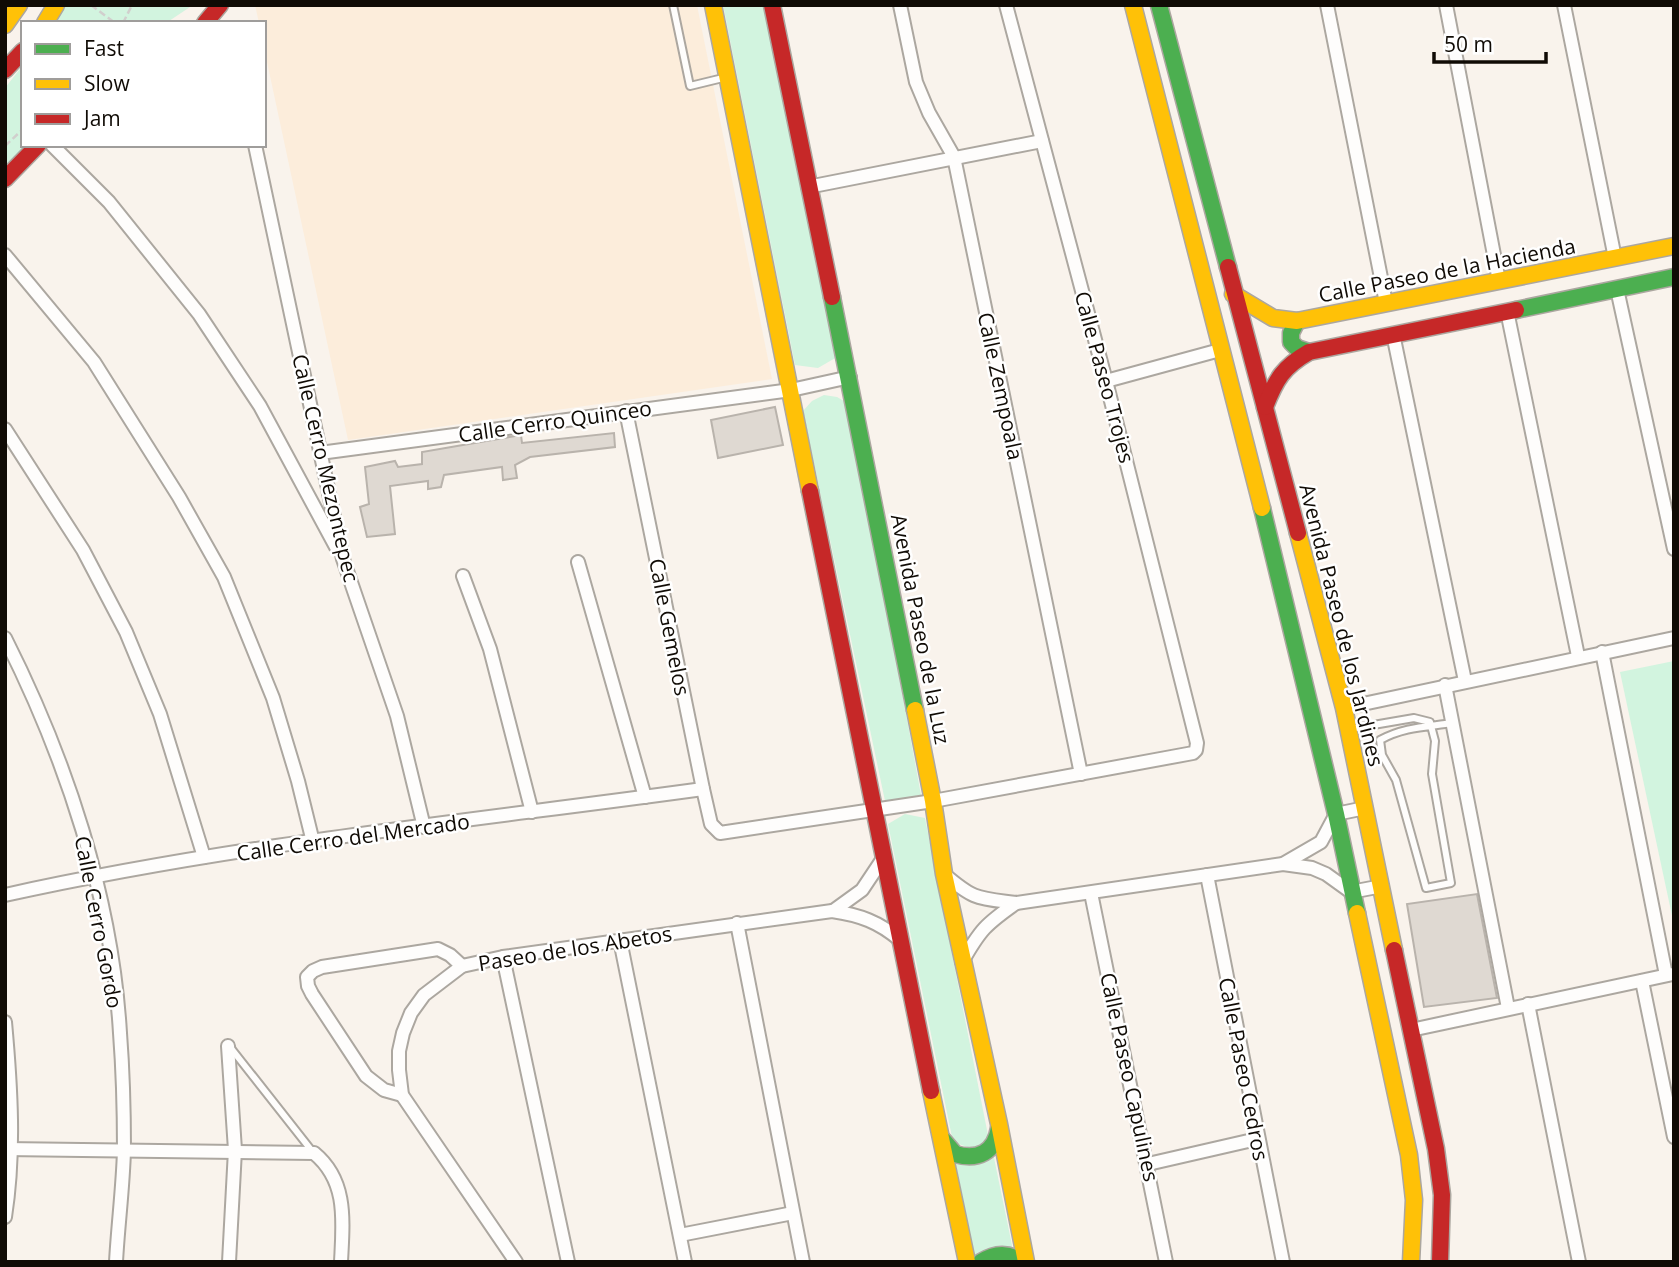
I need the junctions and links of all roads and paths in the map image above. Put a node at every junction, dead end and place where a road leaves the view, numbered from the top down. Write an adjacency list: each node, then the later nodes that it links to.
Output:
1 (19, 5): 18 (street)
2 (56, 5): 15 (street)
3 (91, 5): 16 (path)
4 (132, 5): 17 (path)
5 (673, 5): 21 (lane)
6 (713, 5): 21 (street)
7 (772, 5): 32 (street, Avenida Paseo de la Luz)
8 (900, 5): 30 (street, Calle Zempoala)
9 (1006, 5): 25 (street, Calle Paseo Trojes)
10 (1133, 5): 24 (street)
11 (1159, 5): 23 (street, Avenida Paseo de los Jardines)
12 (1327, 5): 43 (street)
13 (1446, 5): 40 (street)
14 (1564, 5): 37 (street)
15 (46, 21)
16 (112, 21)
17 (124, 21)
18 (5, 25)
19 (21, 53): 20 (street)
20 (5, 70)
21 (727, 77): 52 (street)
22 (21, 131): 26 (path)
23 (1194, 132): 24 (street); 33 (street, Avenida Paseo de los Jardines)
24 (1168, 138): 34 (street)
25 (1042, 141): 30 (street); 51 (street, Calle Paseo Trojes)
26 (5, 146)
27 (36, 147): 31 (street)
28 (54, 147): 60 (street)
29 (255, 147): 56 (street, Calle Cerro Mezontepec)
30 (954, 157): 32 (street); 74 (street, Calle Zempoala)
31 (5, 179)
32 (808, 187): 50 (street, Avenida Paseo de la Luz)
33 (1208, 192): 34 (street); 42 (street, Avenida Paseo de los Jardines)
34 (1182, 197): 48 (street)
35 (1674, 246): 37 (street, Calle Paseo de la Hacienda)
36 (5, 255): 83 (street)
37 (1615, 258): 38 (street, Calle Paseo de la Hacienda)
38 (1526, 276): 40 (street, Calle Paseo de la Hacienda); 44 (street)
39 (1674, 277): 41 (street)
40 (1499, 282): 43 (street, Calle Paseo de la Hacienda)
41 (1616, 289): 44 (street); 59 (street)
42 (1233, 294): 46 (street, Calle Paseo de la Hacienda); 53 (street, Avenida Paseo de los Jardines)
43 (1386, 303): 46 (street, Calle Paseo de la Hacienda)
44 (1532, 307): 45 (street)
45 (1507, 311): 47 (street); 68 (street)
46 (1297, 321): 49 (street)
47 (1393, 334): 49 (street); 69 (street)
48 (1220, 350): 51 (street); 58 (street)
49 (1309, 352): 53 (street)
50 (850, 377): 52 (street, Calle Cerro Quinceo); 77 (street, Avenida Paseo de la Luz)
51 (1107, 381): 74 (street, Calle Paseo Trojes)
52 (791, 390): 54 (street, Calle Cerro Quinceo); 79 (street)
53 (1265, 407): 57 (street, Avenida Paseo de los Jardines)
54 (626, 411): 56 (street, Calle Cerro Quinceo); 75 (street, Calle Gemelos)
55 (5, 429): 84 (street)
56 (320, 453): 60 (street, Calle Cerro Mezontepec)
57 (1296, 521): 58 (street); 63 (street, Avenida Paseo de los Jardines)
58 (1267, 528): 64 (street)
59 (1674, 549)
60 (343, 559): 82 (street, Calle Cerro Mezontepec)
61 (578, 562): 76 (street)
62 (463, 576): 80 (street)
63 (1310, 576): 64 (street); 71 (street, Avenida Paseo de los Jardines)
64 (1280, 582): 81 (street)
65 (5, 638): 88 (street, Calle Cerro Gordo)
66 (1674, 638): 67 (street)
67 (1602, 652): 68 (street); 102 (street)
68 (1578, 656): 69 (street)
69 (1465, 681): 70 (street)
70 (1445, 685): 71 (street); 72 (street)
71 (1344, 708): 73 (street, Avenida Paseo de los Jardines)
72 (1452, 723): 73 (lane); 105 (street)
73 (1348, 729): 78 (street, Avenida Paseo de los Jardines)
74 (1081, 774): 77 (street)
75 (703, 789): 76 (street, Calle Cerro del Mercado); 79 (street, Calle Gemelos)
76 (645, 797): 80 (street, Calle Cerro del Mercado)
77 (933, 801): 79 (street); 87 (street, Avenida Paseo de la Luz)
78 (1365, 808): 81 (street); 90 (street, Avenida Paseo de los Jardines)
79 (875, 811): 85 (street)
80 (532, 812): 82 (street, Calle Cerro del Mercado)
81 (1336, 814): 86 (street); 92 (street)
82 (424, 827): 83 (street, Calle Cerro del Mercado)
83 (313, 842): 84 (street, Calle Cerro del Mercado)
84 (204, 857): 88 (street, Calle Cerro del Mercado)
85 (884, 857): 95 (street, Paseo de los Abetos); 98 (street)
86 (1283, 864): 89 (street); 92 (street)
87 (944, 874): 94 (street); 100 (street, Avenida Paseo de la Luz)
88 (94, 875): 93 (street, Calle Cerro del Mercado); 115 (street, Calle Cerro Gordo)
89 (1207, 875): 91 (street); 113 (street, Calle Paseo Cedros)
90 (1382, 886): 92 (street); 107 (street, Avenida Paseo de los Jardines)
91 (1091, 892): 94 (street); 118 (street, Calle Paseo Capulines)
92 (1352, 892): 134 (street)
93 (5, 895)
94 (1016, 903): 100 (street)
95 (832, 911): 96 (street, Paseo de los Abetos); 98 (street, Paseo de los Abetos)
96 (737, 923): 97 (street, Paseo de los Abetos); 119 (street)
97 (620, 940): 99 (street, Paseo de los Abetos); 121 (street)
98 (900, 940): 111 (street)
99 (503, 957): 101 (street, Paseo de los Abetos); 126 (street)
100 (962, 962): 110 (street, Avenida Paseo de la Luz)
101 (461, 966): 109 (street, Paseo de los Abetos); 109 (street)
102 (1670, 974): 103 (street)
103 (1642, 981): 104 (street); 112 (street)
104 (1528, 1004): 105 (street); 136 (street)
105 (1508, 1008): 107 (street)
106 (5, 1022): 114 (street)
107 (1411, 1030): 135 (street, Avenida Paseo de los Jardines)
108 (228, 1045): 116 (street); 117 (lane)
109 (402, 1095): 125 (street)
110 (999, 1124): 111 (street); 131 (street, Avenida Paseo de la Luz)
111 (942, 1137): 129 (street)
112 (1674, 1137)
113 (1257, 1139): 118 (street); 133 (street, Calle Paseo Cedros)
114 (8, 1149): 115 (street); 120 (street)
115 (124, 1150): 116 (street); 122 (street, Calle Cerro Gordo)
116 (235, 1150): 117 (street); 123 (street)
117 (314, 1153): 124 (street)
118 (1148, 1164): 132 (street, Calle Paseo Capulines)
119 (793, 1213): 121 (street); 128 (street)
120 (5, 1217)
121 (680, 1235): 127 (street)
122 (116, 1262)
123 (229, 1262)
124 (341, 1262)
125 (516, 1262)
126 (568, 1262)
127 (685, 1262)
128 (803, 1262)
129 (967, 1262)
130 (981, 1262): 131 (street)
131 (1024, 1262)
132 (1166, 1262)
133 (1283, 1262)
134 (1411, 1262)
135 (1440, 1262)
136 (1579, 1262)

